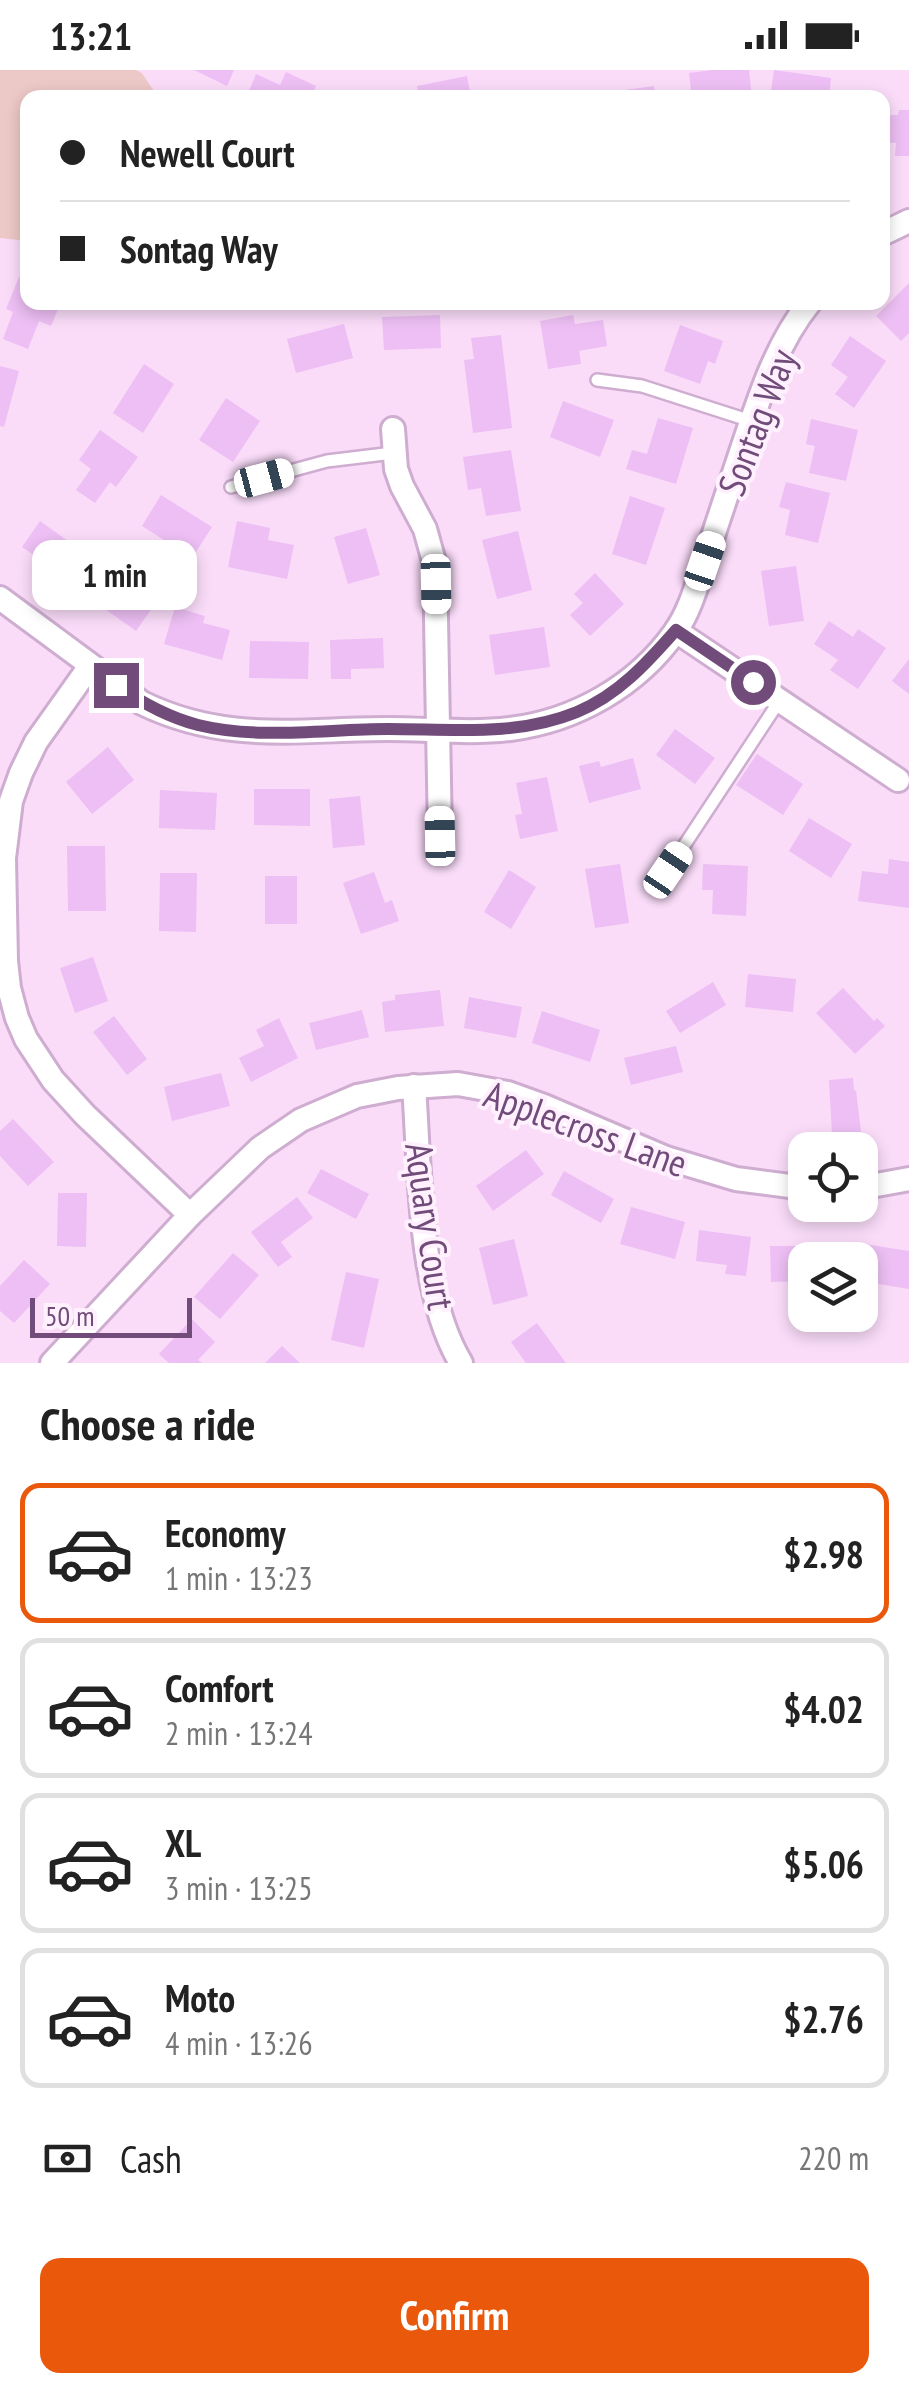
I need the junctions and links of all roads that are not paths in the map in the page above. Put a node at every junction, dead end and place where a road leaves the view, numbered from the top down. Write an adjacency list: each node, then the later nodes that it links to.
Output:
1 (805, 310): 3 (street, Sontag Way)
2 (598, 380): 3 (lane)
3 (751, 422): 8 (street, Sontag Way)
4 (392, 429): 5 (street)
5 (393, 453): 6 (lane); 11 (street)
6 (232, 487)
7 (0, 598): 9 (street, Sontag Way)
8 (676, 630): 10 (street); 11 (street, Sontag Way)
9 (90, 666): 11 (street, Sontag Way); 19 (street)
10 (780, 700): 12 (street); 14 (lane)
11 (438, 730): 13 (street)
12 (898, 780)
13 (440, 836)
14 (668, 870)
15 (414, 1086): 18 (street, Applecross Lane); 19 (street, Applecross Lane); 21 (street, Aquary Court)
16 (909, 1179): 17 (street)
17 (878, 1185)
18 (788, 1186)
19 (190, 1215): 20 (street, Applecross Lane)
20 (52, 1363)
21 (461, 1363)

